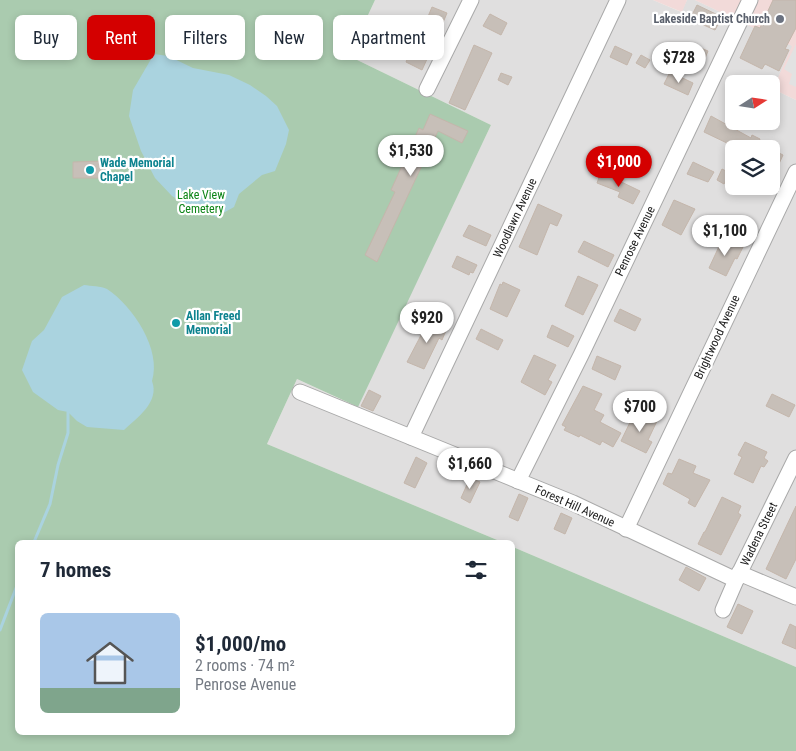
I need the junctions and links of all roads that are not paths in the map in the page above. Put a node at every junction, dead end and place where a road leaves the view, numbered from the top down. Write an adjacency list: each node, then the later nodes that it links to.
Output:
1 (471, 0): 4 (street)
2 (618, 0): 7 (street, Woodlawn Avenue)
3 (750, 0): 9 (street, Penrose Avenue)
4 (427, 89)
5 (796, 172): 10 (street, Brightwood Avenue)
6 (300, 392): 7 (street, Forest Hill Avenue)
7 (411, 437): 9 (street, Forest Hill Avenue)
8 (796, 458): 11 (street, Wadena Street)
9 (518, 481): 10 (street, Forest Hill Avenue)
10 (626, 529): 11 (street, Forest Hill Avenue)
11 (738, 577): 12 (street, Forest Hill Avenue); 13 (street, Wadena Street)
12 (796, 597)
13 (723, 610)

